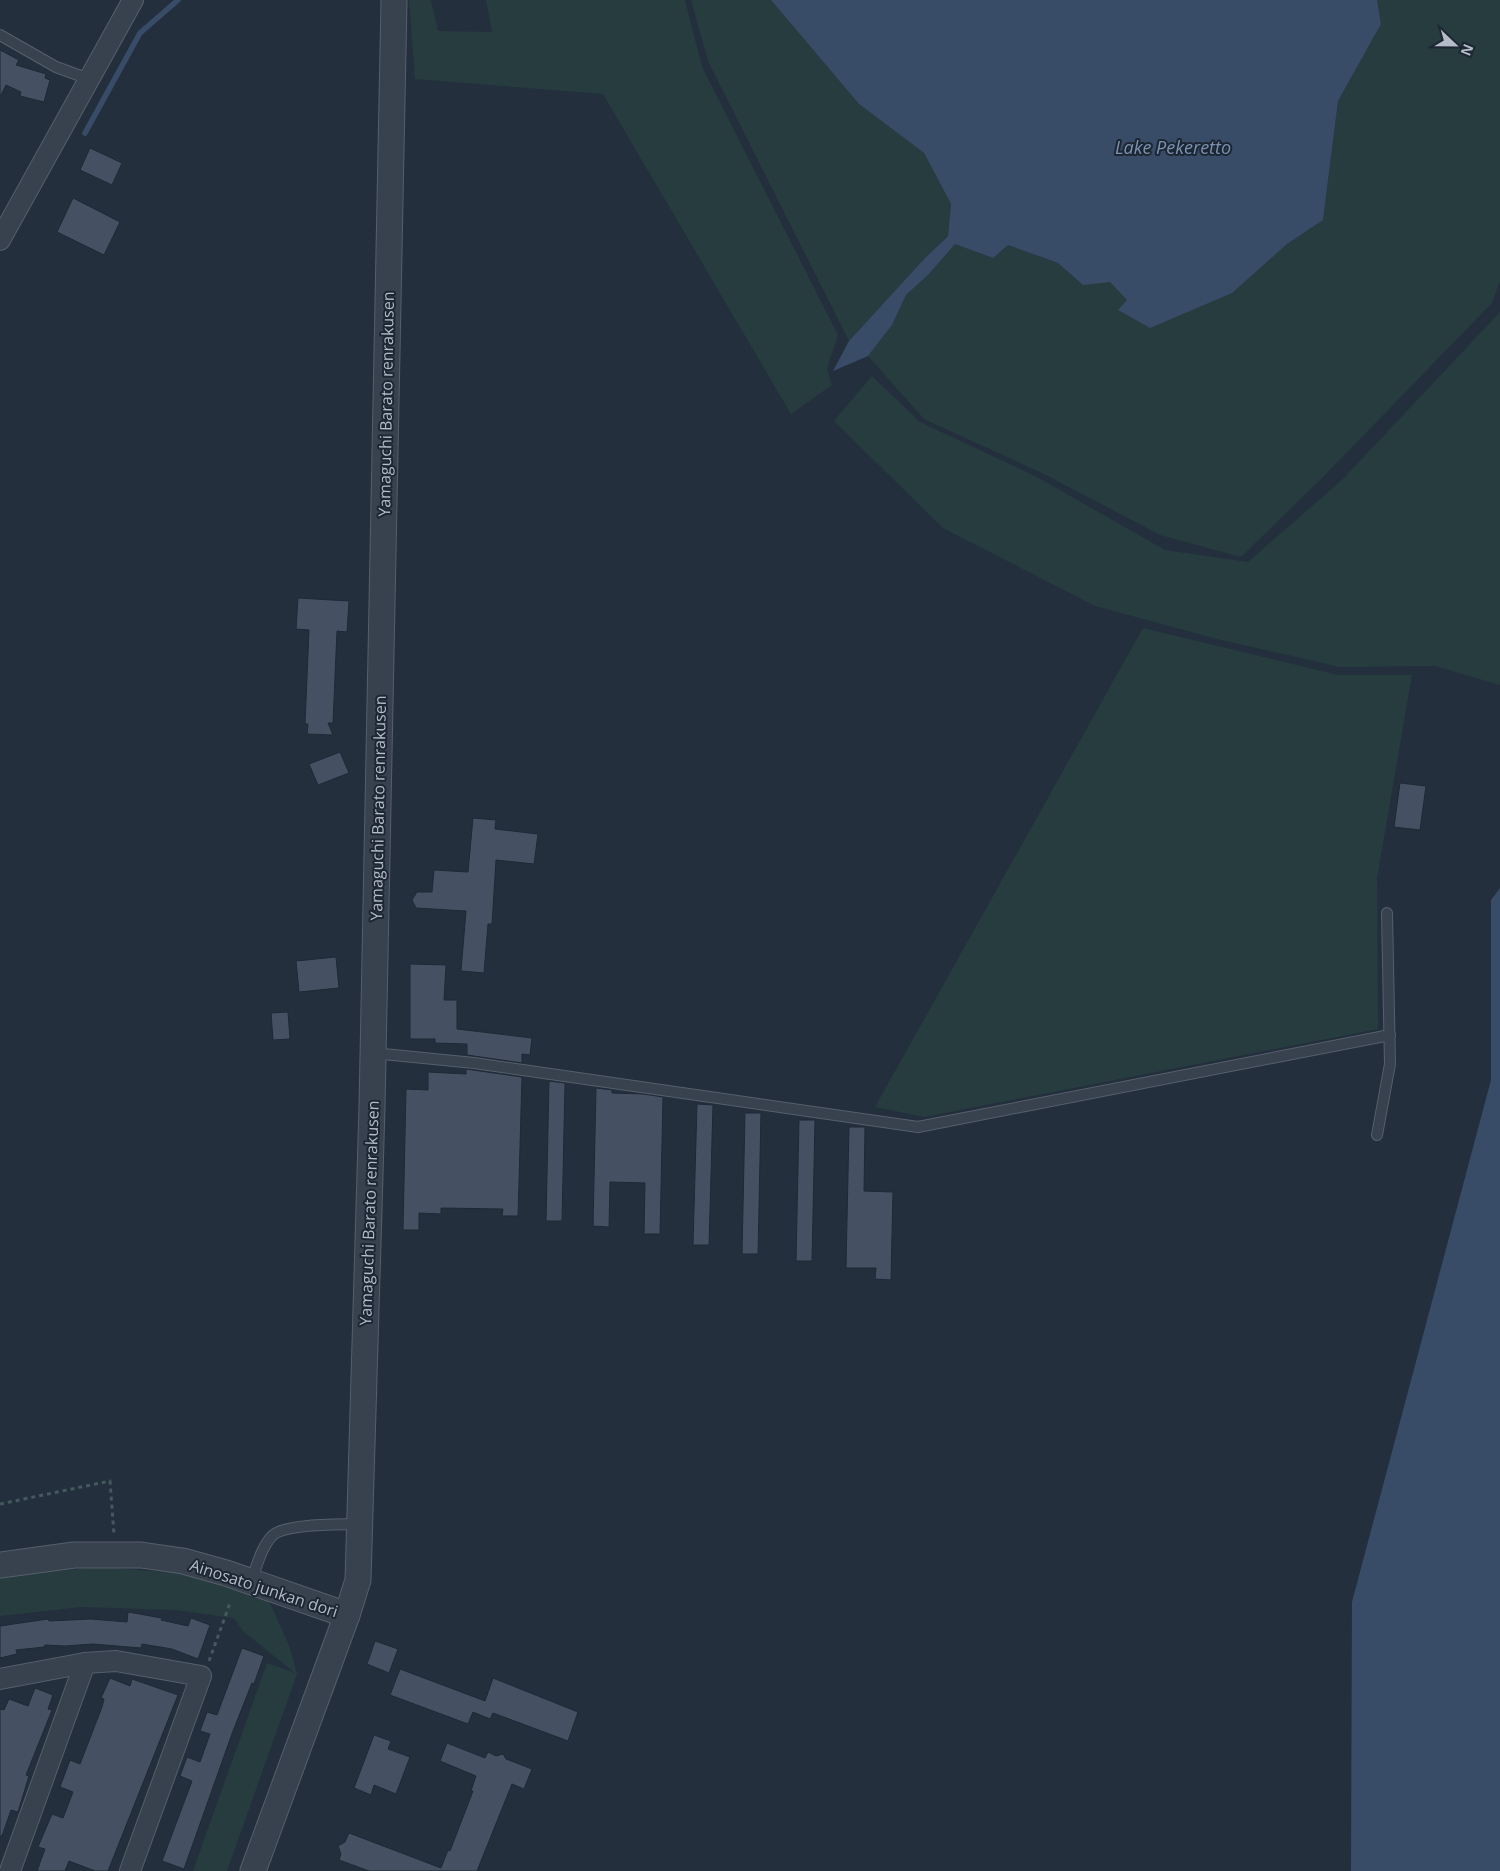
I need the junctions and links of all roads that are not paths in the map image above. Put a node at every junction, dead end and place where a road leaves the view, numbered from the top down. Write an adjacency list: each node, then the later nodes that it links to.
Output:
1 (133, 0): 4 (street)
2 (394, 0): 8 (street, Yamaguchi Barato renrakusen)
3 (0, 35): 4 (lane)
4 (90, 79): 5 (street)
5 (0, 240)
6 (1387, 913): 7 (lane)
7 (1390, 1035): 8 (lane); 9 (lane)
8 (373, 1053): 10 (street, Yamaguchi Barato renrakusen)
9 (1377, 1135)
10 (360, 1524): 12 (lane); 13 (street, Yamaguchi Barato renrakusen)
11 (0, 1565): 12 (street, Ainosato junkan dori)
12 (251, 1581): 13 (street, Ainosato junkan dori)
13 (347, 1615): 18 (street, Ainosato junkan dori)
14 (85, 1663): 15 (street); 16 (street); 17 (street)
15 (0, 1679)
16 (10, 1871)
17 (130, 1871)
18 (253, 1871)

